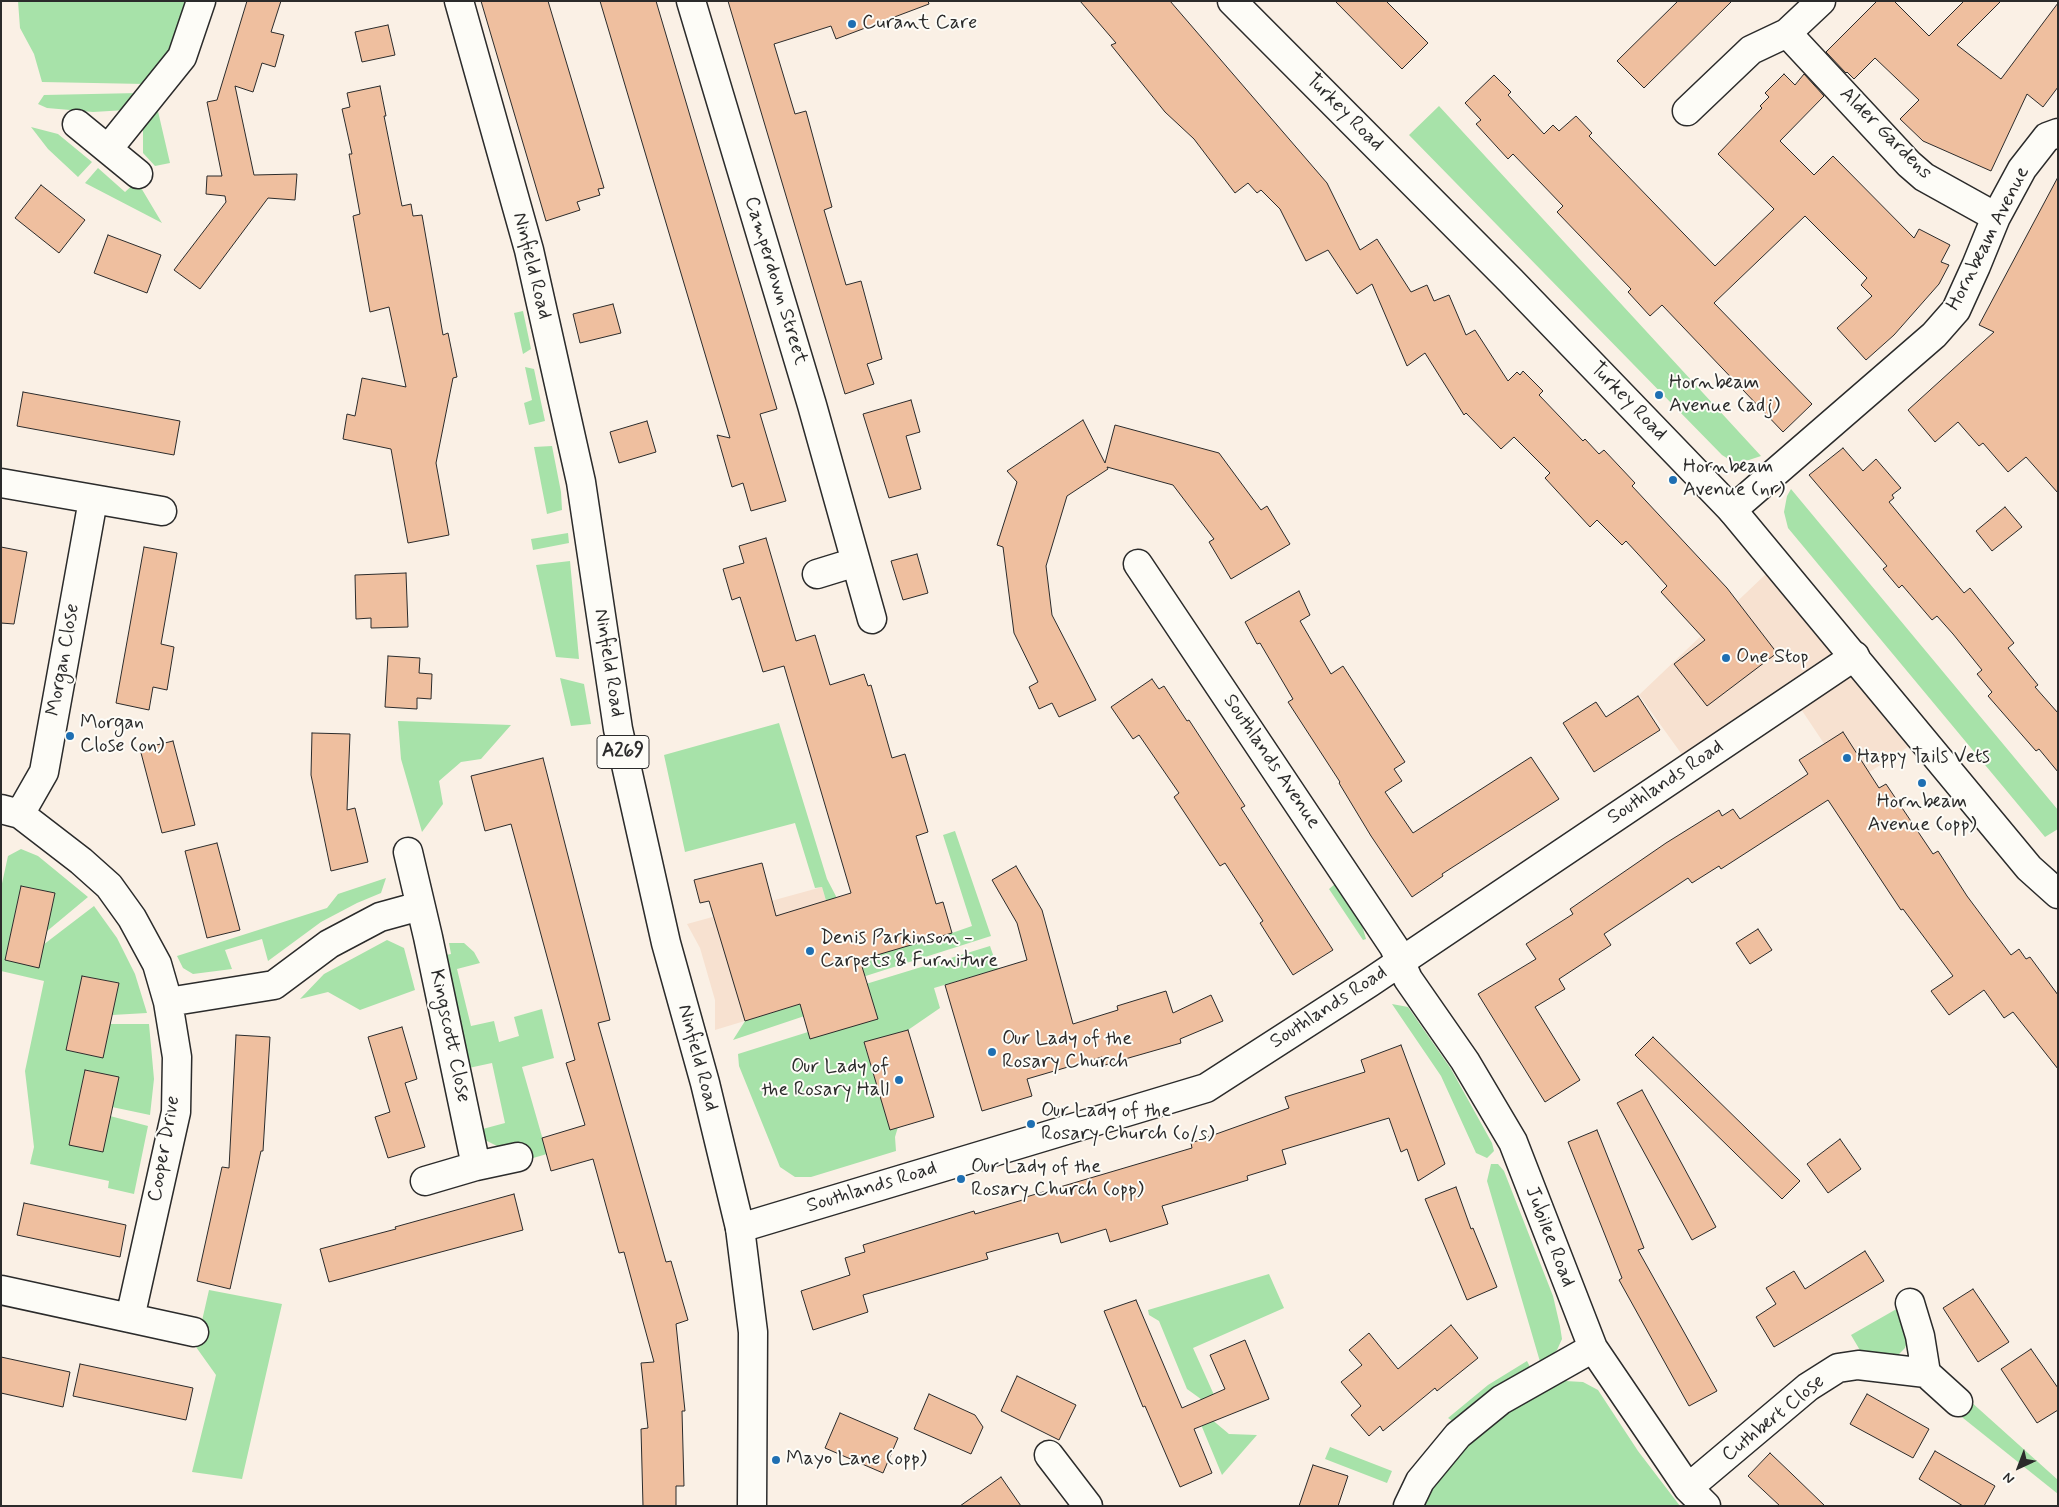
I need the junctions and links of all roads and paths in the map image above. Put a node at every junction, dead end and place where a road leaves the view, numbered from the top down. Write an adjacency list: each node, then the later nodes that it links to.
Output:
1 (201, 1): 10 (street)
2 (458, 1): 31 (street, Ninfield Road / A269)
3 (691, 1): 17 (street, Camperdown Street)
4 (1232, 1): 15 (street, Turkey Road)
5 (1821, 1): 6 (street)
6 (1787, 33): 7 (street); 12 (street, Alder Gardens)
7 (1687, 111)
8 (77, 124): 10 (street)
9 (2058, 133): 12 (street, Hornbeam Avenue)
10 (108, 149): 11 (street)
11 (138, 174)
12 (1996, 216): 15 (street, Hornbeam Avenue)
13 (1, 483): 14 (street)
14 (93, 500): 16 (street); 22 (street, Morgan Close)
15 (1732, 510): 21 (street, Turkey Road)
16 (162, 511)
17 (856, 562): 19 (street); 20 (street, Camperdown Street)
18 (1138, 564): 26 (street, Southlands Avenue)
19 (817, 574)
20 (872, 619)
21 (1855, 656): 24 (street, Turkey Road); 26 (street, Southlands Road)
22 (11, 812): 27 (street, Cooper Drive)
23 (408, 852): 25 (street, Kingscott Close)
24 (2058, 894)
25 (420, 906): 27 (street); 29 (street, Kingscott Close)
26 (1400, 962): 31 (street, Southlands Road); 36 (street, Jubilee Road)
27 (168, 1002): 34 (street, Cooper Drive)
28 (518, 1157): 29 (street)
29 (476, 1166): 30 (street)
30 (425, 1181)
31 (740, 1228): 41 (street, Ninfield Road / A269)
32 (1, 1290): 34 (street)
33 (1910, 1303): 37 (street)
34 (130, 1318): 35 (street)
35 (194, 1332)
36 (1593, 1348): 40 (street, Jubilee Road); 43 (street)
37 (1926, 1373): 38 (street); 40 (street, Cuthbert Close)
38 (1958, 1402)
39 (1049, 1455): 42 (street)
40 (1697, 1497)
41 (752, 1506)
42 (1088, 1506)
43 (1408, 1506)

